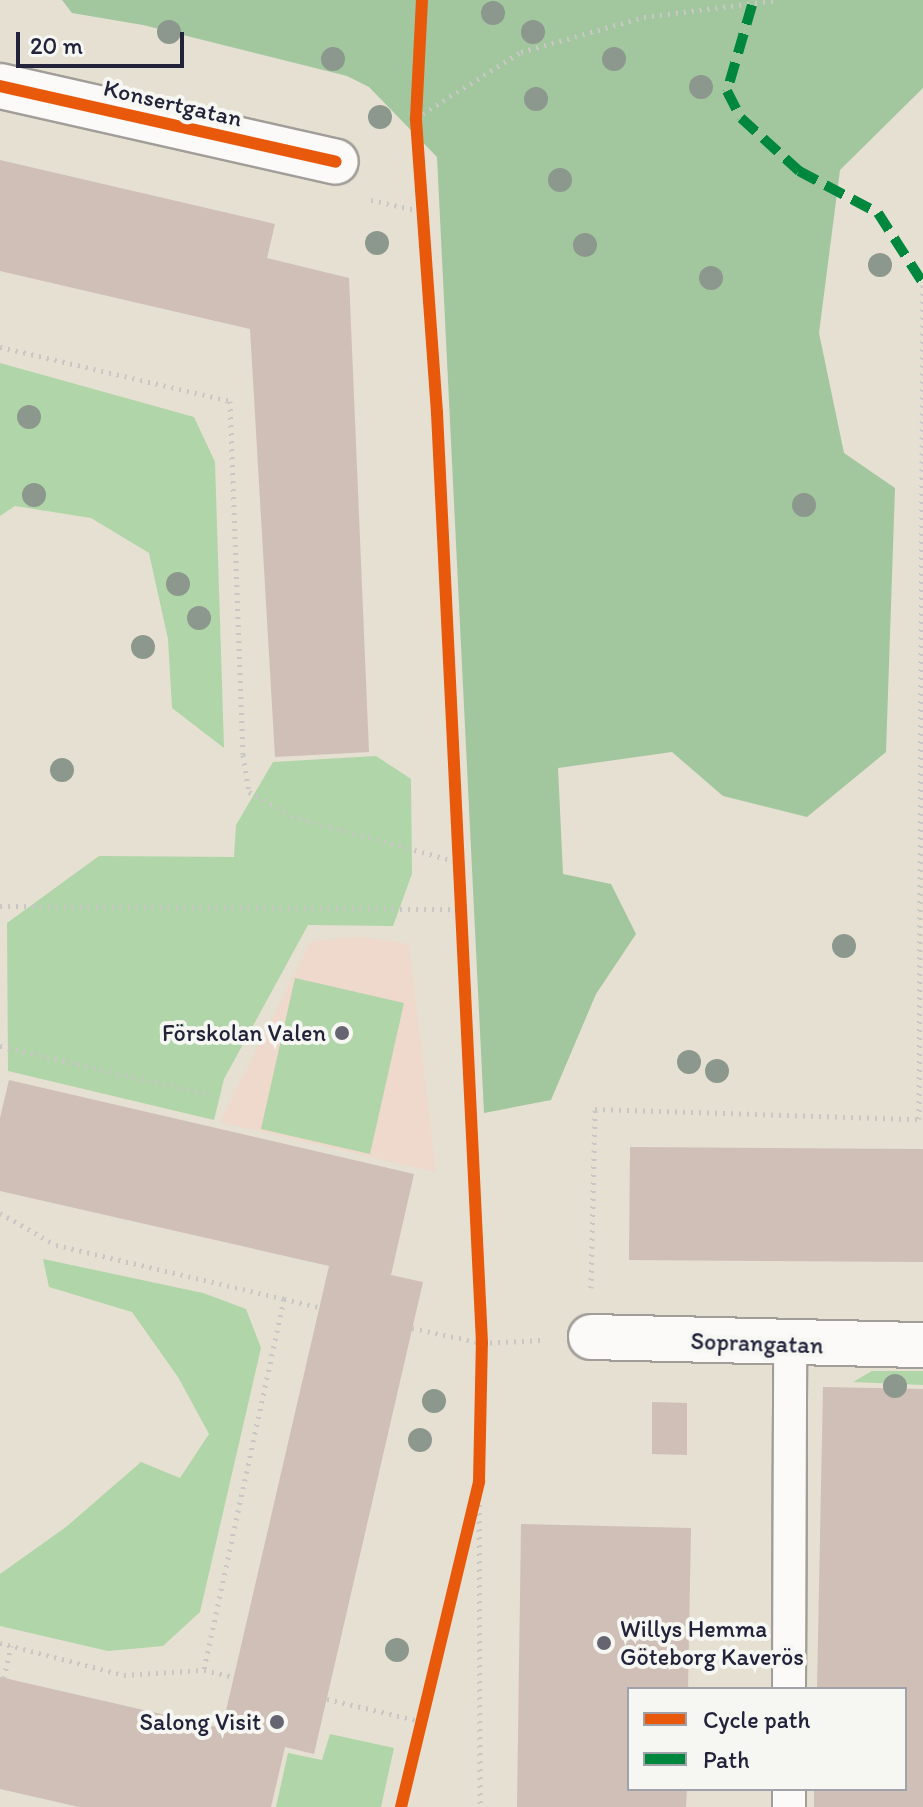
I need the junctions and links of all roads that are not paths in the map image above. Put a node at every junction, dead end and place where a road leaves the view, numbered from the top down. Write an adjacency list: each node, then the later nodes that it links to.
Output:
1 (0, 86): 2 (street, Konsertgatan)
2 (336, 162)
3 (591, 1337): 4 (street, Soprangatan)
4 (790, 1344): 5 (street, Soprangatan); 6 (lane)
5 (923, 1345)
6 (789, 1687)

